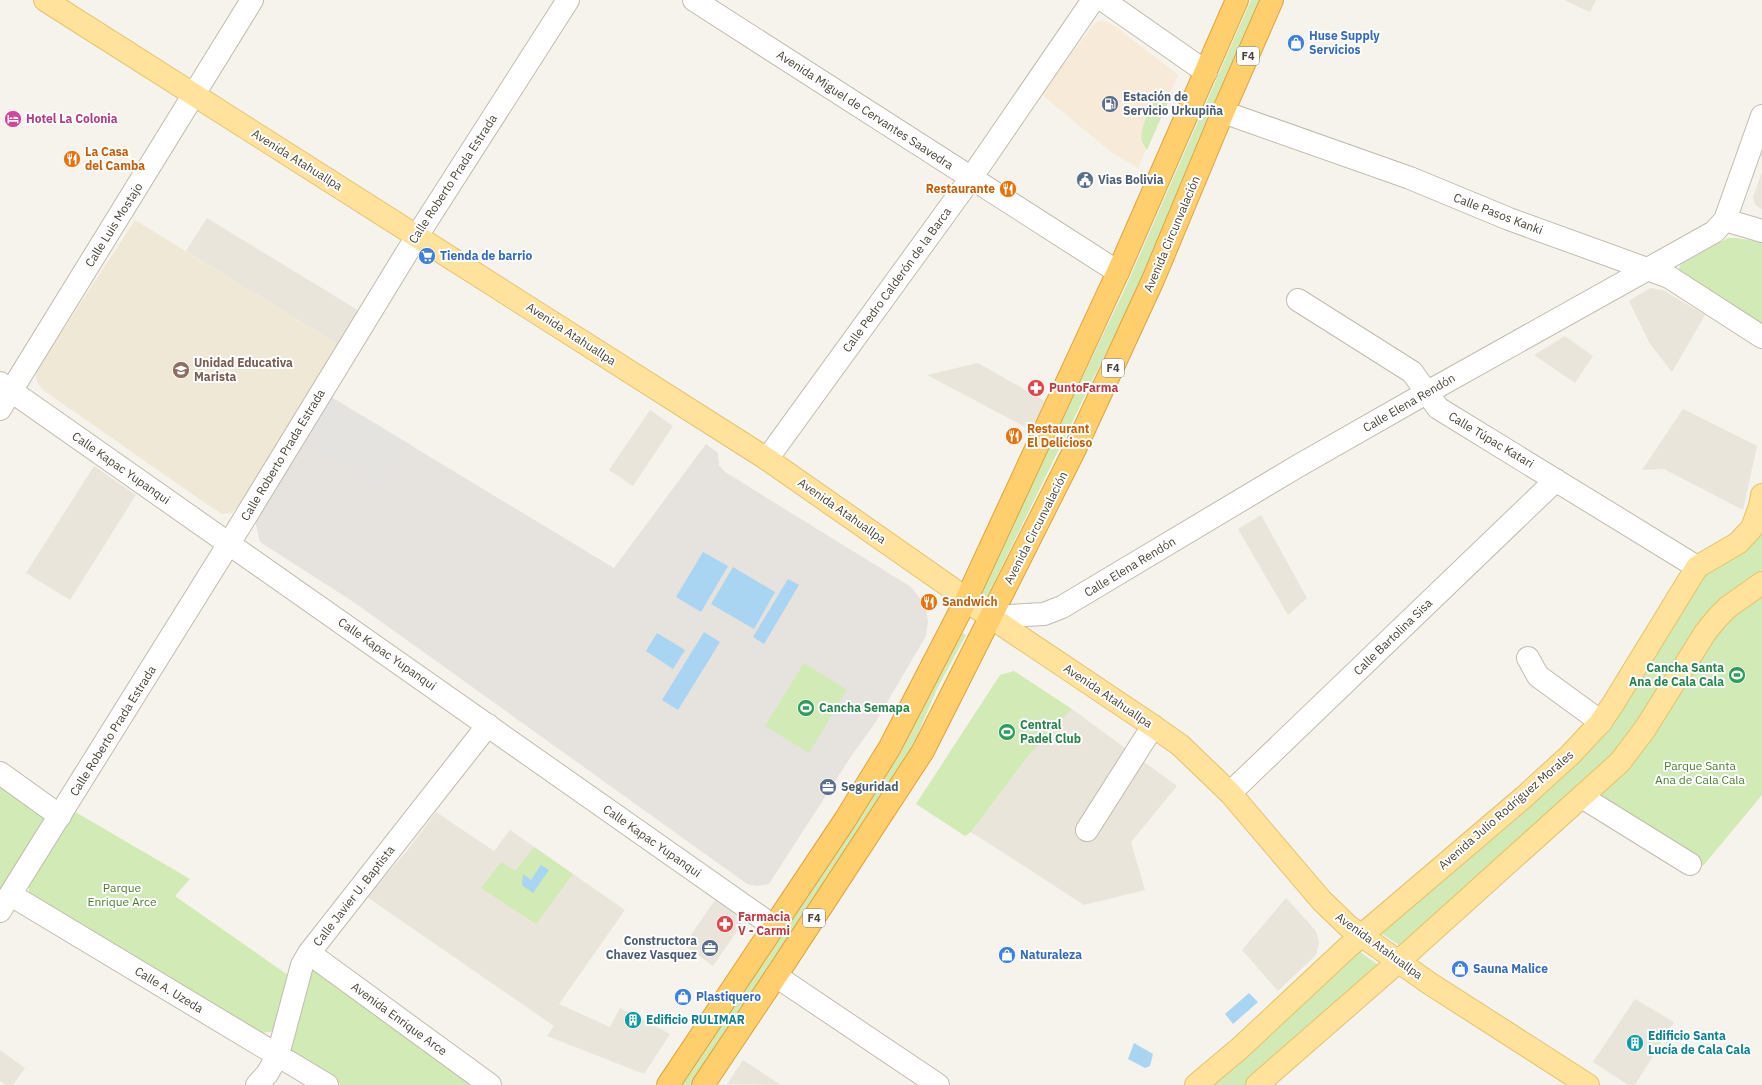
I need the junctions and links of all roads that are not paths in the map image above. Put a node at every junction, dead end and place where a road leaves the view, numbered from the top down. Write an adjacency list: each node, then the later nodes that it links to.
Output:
1 (46, 0): 10 (main road, Avenida Atahuallpa)
2 (252, 0): 10 (street, Calle Luis Mostajo)
3 (568, 0): 16 (street, Calle Roberto Prada Estrada)
4 (694, 0): 13 (street, Avenida Miguel de Cervantes Saavedra)
5 (1093, 0): 13 (street, Calle Pedro Calderón de la Barca)
6 (1103, 0): 9 (street)
7 (1237, 0): 9 (highway, F4)
8 (1272, 0): 11 (highway, Avenida Circunvalación / F4)
9 (1206, 72): 18 (highway, F4)
10 (194, 95): 16 (main road, Avenida Atahuallpa); 22 (street, Calle Luis Mostajo)
11 (1223, 112): 17 (street, Calle Pasos Kanki); 30 (highway, Avenida Circunvalación / F4)
12 (1762, 116): 14 (street, Calle Elena Rendón)
13 (971, 178): 18 (street, Avenida Miguel de Cervantes Saavedra); 23 (street, Calle Pedro Calderón de la Barca)
14 (1726, 220): 15 (street); 17 (street, Calle Elena Rendón)
15 (1762, 231)
16 (417, 236): 23 (main road, Avenida Atahuallpa); 26 (street, Calle Roberto Prada Estrada)
17 (1648, 270): 20 (street, Calle Pasos Kanki); 21 (street, Calle Elena Rendón)
18 (1118, 272): 29 (highway, F4)
19 (1298, 300): 21 (street, Calle Túpac Katari)
20 (1762, 337)
21 (1426, 392): 24 (street, Calle Túpac Katari); 30 (street, Calle Elena Rendón)
22 (4, 394): 26 (street, Calle Kapac Yupanqui)
23 (767, 459): 29 (main road, Avenida Atahuallpa)
24 (1556, 480): 27 (street, Calle Túpac Katari); 36 (street, Calle Bartolina Sisa)
25 (1762, 496): 27 (main road, Avenida Julio Rodríguez Morales)
26 (229, 543): 33 (street, Calle Kapac Yupanqui); 38 (street, Calle Roberto Prada Estrada)
27 (1697, 567): 32 (main road, Avenida Julio Rodríguez Morales)
28 (1762, 582): 37 (main road)
29 (966, 600): 30 (main road, Avenida Atahuallpa); 42 (highway, F4)
30 (990, 617): 34 (main road, Avenida Atahuallpa); 46 (highway, Avenida Circunvalación / F4)
31 (1528, 658): 32 (street)
32 (1601, 722): 43 (main road, Avenida Julio Rodríguez Morales)
33 (488, 725): 42 (street, Calle Kapac Yupanqui); 44 (street, Calle Javier U. Baptista)
34 (1153, 726): 36 (main road, Avenida Atahuallpa); 39 (street)
35 (0, 773): 38 (street)
36 (1230, 794): 43 (main road, Avenida Atahuallpa)
37 (1582, 797): 40 (street); 45 (main road)
38 (60, 816): 41 (street, Calle Roberto Prada Estrada)
39 (1087, 830)
40 (1690, 864)
41 (5, 903): 47 (street, Calle A. Uzeda)
42 (773, 926): 51 (highway, F4)
43 (1361, 936): 45 (main road, Avenida Atahuallpa); 54 (main road, Avenida Julio Rodríguez Morales)
44 (308, 953): 47 (street, Calle Javier U. Baptista); 50 (street, Avenida Enrique Arce)
45 (1398, 962): 55 (main road); 56 (main road, Avenida Atahuallpa)
46 (776, 976): 52 (highway, Avenida Circunvalación / F4); 53 (street)
47 (278, 1055): 48 (street, Calle Javier U. Baptista); 49 (street, Calle A. Uzeda)
48 (257, 1085)
49 (327, 1085)
50 (490, 1085)
51 (668, 1085)
52 (703, 1085)
53 (938, 1085)
54 (1196, 1085)
55 (1257, 1085)
56 (1588, 1085)

